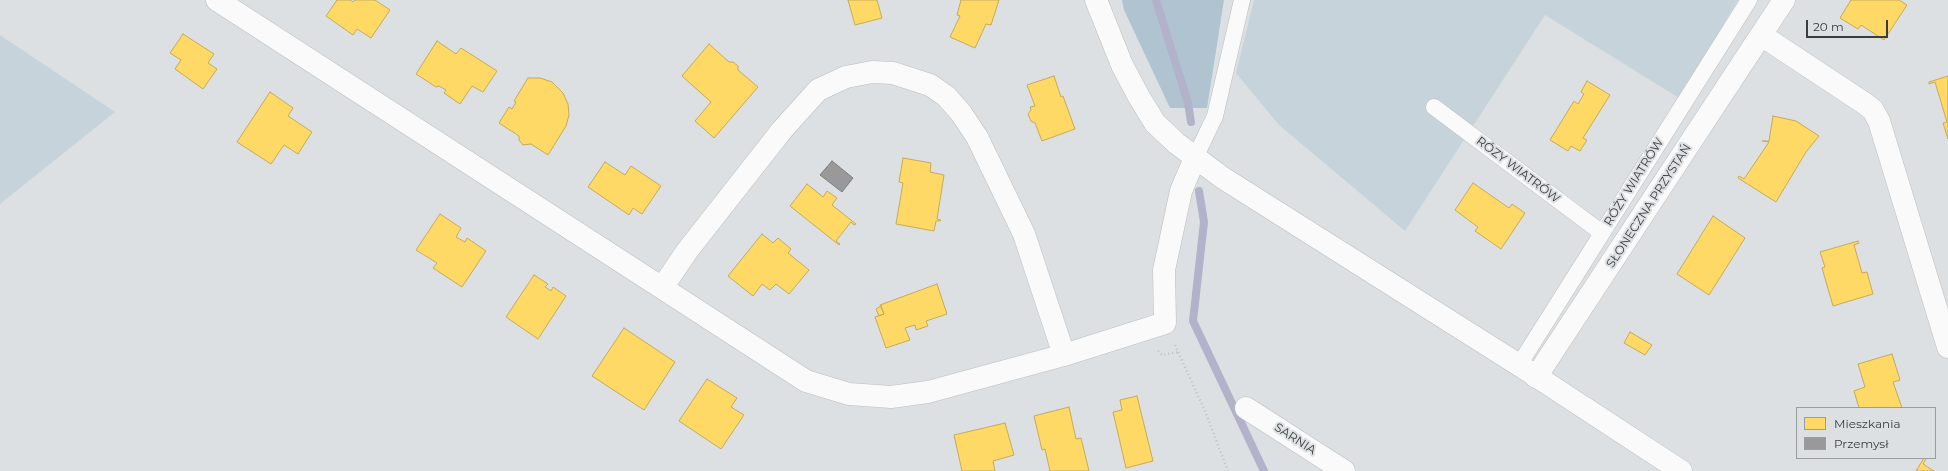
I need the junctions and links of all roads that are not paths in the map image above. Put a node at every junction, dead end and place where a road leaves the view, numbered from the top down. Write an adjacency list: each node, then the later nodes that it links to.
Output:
1 (217, 0): 10 (street)
2 (1096, 0): 8 (street)
3 (1242, 0): 8 (lane)
4 (1749, 0): 9 (lane, RÓŻY WIATRÓW)
5 (1784, 0): 6 (street, SŁONECZNA PRZYSTAŃ)
6 (1762, 35): 11 (street); 14 (street, SŁONECZNA PRZYSTAŃ)
7 (1434, 107): 9 (lane, RÓZY WIATRÓW)
8 (1195, 158): 12 (street); 13 (street)
9 (1602, 233): 13 (lane, RÓŻY WIATRÓW)
10 (662, 288): 12 (street); 12 (street)
11 (1948, 347)
12 (1064, 355)
13 (1519, 365): 14 (street)
14 (1536, 377): 17 (street)
15 (1246, 408): 16 (street, SARNIA)
16 (1344, 471)
17 (1681, 471)

